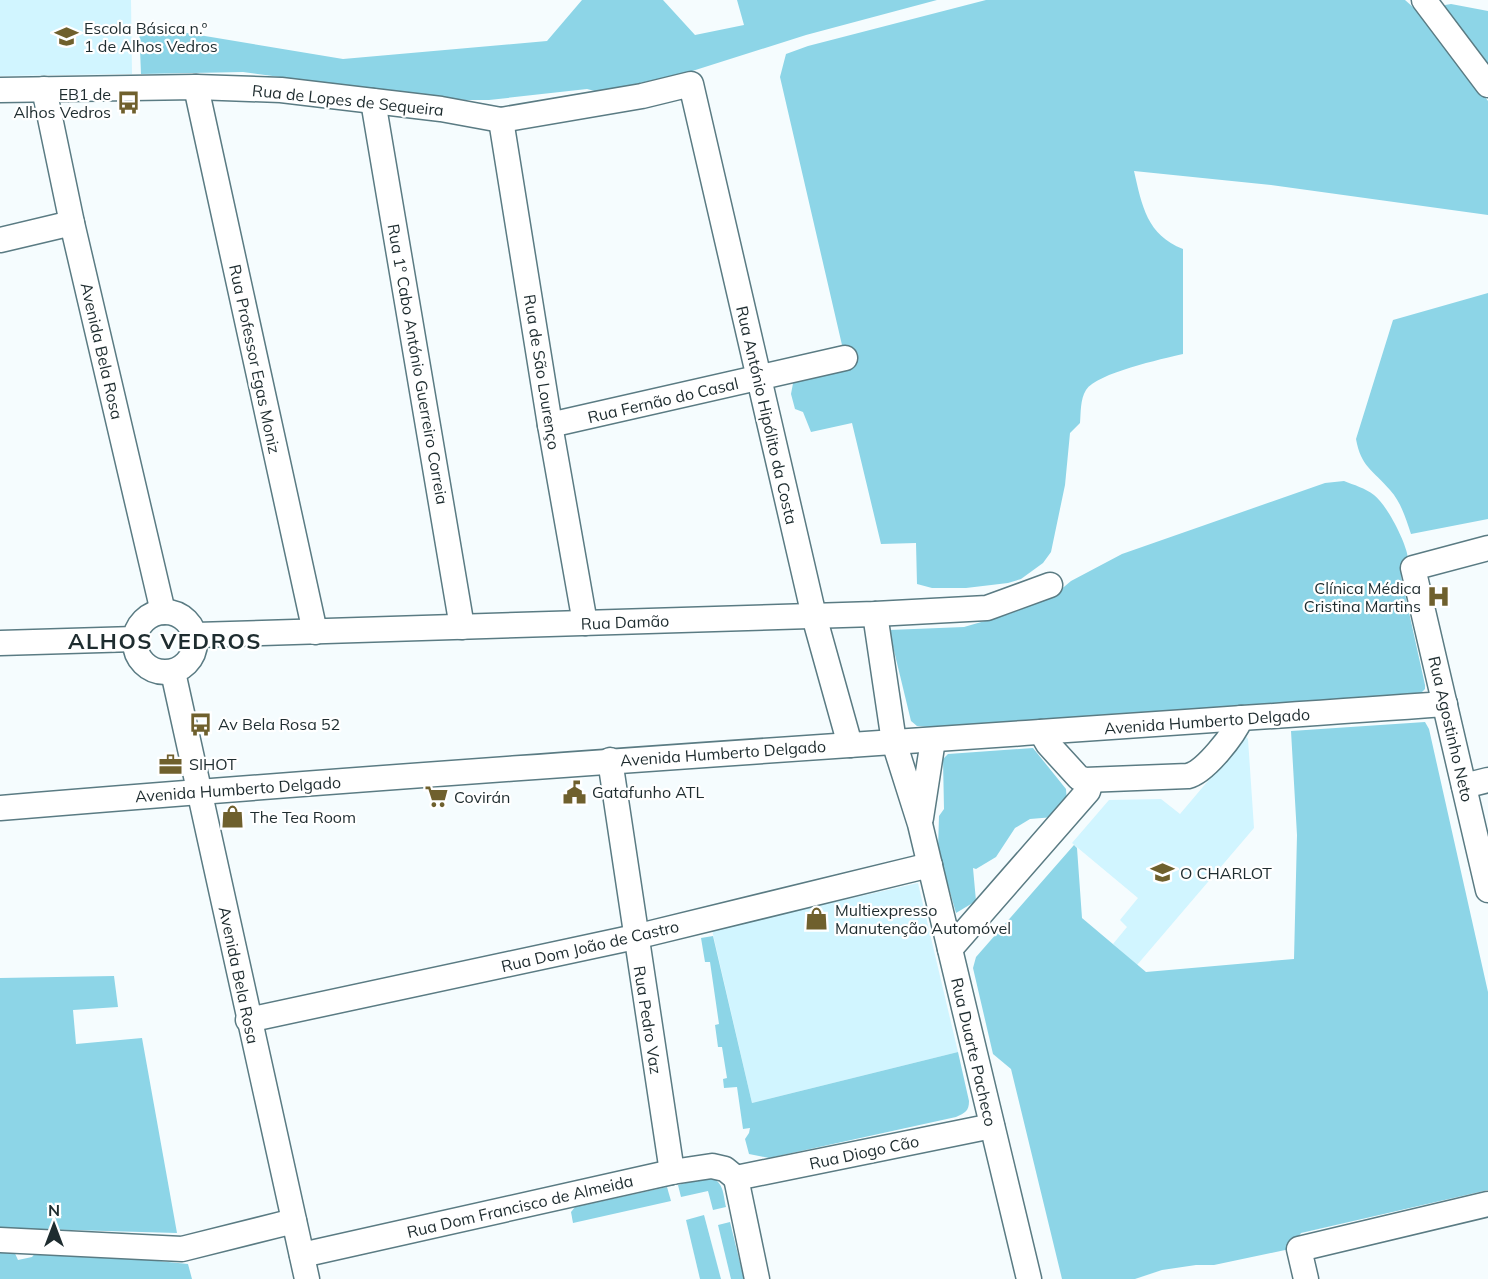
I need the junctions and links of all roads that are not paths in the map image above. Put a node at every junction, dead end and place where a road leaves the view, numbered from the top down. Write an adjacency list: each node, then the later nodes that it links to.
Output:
1 (1424, 0): 3 (street)
2 (691, 84): 8 (street, Rua de Lopes de Sequeira); 12 (street, Rua António Hipólito da Costa)
3 (1488, 85)
4 (196, 87): 5 (street, Rua de Lopes de Sequeira); 7 (street, Rua de Lopes de Sequeira); 21 (street, Rua Professor Egas Moniz)
5 (44, 89): 6 (street, Rua de Lopes de Sequeira); 9 (street, Avenida Bela Rosa)
6 (0, 90)
7 (373, 101): 8 (street, Rua de Lopes de Sequeira); 20 (street, Rua 1º Cabo António Guerreiro Correia)
8 (501, 120): 13 (street, Rua de São Lourenço)
9 (72, 223): 10 (street); 16 (street, Avenida Bela Rosa)
10 (0, 240)
11 (845, 358): 12 (street, Rua Fernão do Casal)
12 (758, 378): 13 (street, Rua Fernão do Casal); 18 (street, Rua António Hipólito da Costa)
13 (550, 425): 19 (street, Rua de São Lourenço)
14 (1488, 548): 26 (street, Rua Agostinho Neto)
15 (1050, 585): 17 (street, Rua Damão)
16 (163, 612): 22 (street); 23 (street)
17 (875, 614): 18 (street, Rua Damão); 30 (street, Rua Duarte Pacheco)
18 (814, 616): 19 (street, Rua Damão); 31 (street, Rua António Hipólito da Costa)
19 (585, 623): 20 (street, Rua Damão)
20 (462, 627): 21 (street, Rua Damão)
21 (315, 632): 22 (street, Rua Damão)
22 (196, 635): 25 (street)
23 (135, 639): 24 (street); 25 (street)
24 (0, 643)
25 (173, 672): 36 (street, Avenida Bela Rosa)
26 (1445, 704): 27 (street, Avenida Humberto Delgado); 35 (street, Rua Agostinho Neto)
27 (1240, 718): 28 (street, Avenida Humberto Delgado); 34 (street)
28 (1041, 732): 29 (street, Avenida Humberto Delgado); 34 (street)
29 (933, 740): 30 (street, Avenida Humberto Delgado); 38 (street, Rua Duarte Pacheco)
30 (894, 742): 31 (street, Avenida Humberto Delgado); 38 (street, Rua Duarte Pacheco)
31 (849, 745): 32 (street, Avenida Humberto Delgado)
32 (610, 760): 36 (street, Avenida Humberto Delgado); 41 (street, Rua Pedro Vaz)
33 (1488, 780): 35 (street)
34 (1091, 781): 42 (street)
35 (1464, 786): 40 (street, Rua Agostinho Neto)
36 (200, 791): 37 (street, Avenida Humberto Delgado); 43 (street, Avenida Bela Rosa)
37 (0, 808)
38 (920, 824): 39 (street, Rua Duarte Pacheco)
39 (930, 866): 41 (street, Rua Dom João de Castro); 42 (street, Rua Duarte Pacheco)
40 (1488, 890)
41 (635, 937): 43 (street, Rua Dom João de Castro); 45 (street, Rua Pedro Vaz)
42 (950, 949): 44 (street, Rua Duarte Pacheco)
43 (248, 1020): 48 (street, Avenida Bela Rosa)
44 (992, 1126): 46 (street, Rua Diogo Cão); 53 (street, Rua Duarte Pacheco)
45 (672, 1172): 46 (street, Rua Dom Francisco de Almeida); 50 (street, Rua Dom Francisco de Almeida)
46 (736, 1178): 52 (street)
47 (1488, 1204): 54 (street)
48 (294, 1221): 49 (street); 50 (street, Avenida Bela Rosa)
49 (0, 1240)
50 (302, 1255): 51 (street, Avenida Bela Rosa)
51 (307, 1279)
52 (758, 1279)
53 (1029, 1279)
54 (1306, 1279)

